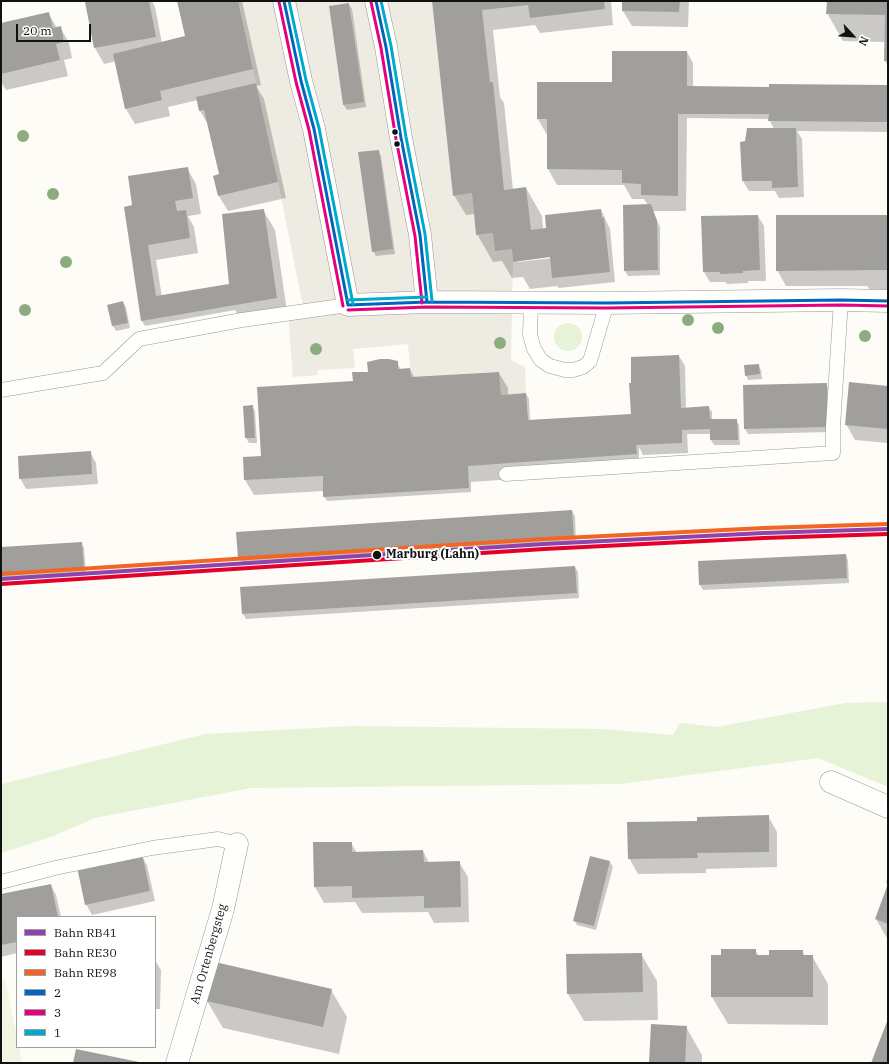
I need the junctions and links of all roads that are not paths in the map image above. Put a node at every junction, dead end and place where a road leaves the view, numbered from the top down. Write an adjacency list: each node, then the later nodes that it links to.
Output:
1 (284, 1): 8 (street)
2 (376, 1): 5 (street)
3 (841, 300): 4 (street); 7 (street); 10 (lane)
4 (888, 301)
5 (427, 302): 6 (street); 8 (street)
6 (531, 302): 7 (street); 7 (lane)
7 (607, 303)
8 (348, 305): 9 (lane)
9 (1, 390)
10 (506, 474)
11 (831, 782): 12 (street)
12 (888, 807)
13 (237, 844): 14 (lane); 15 (street, Am Ortenbergsteg)
14 (1, 882)
15 (177, 1063)

